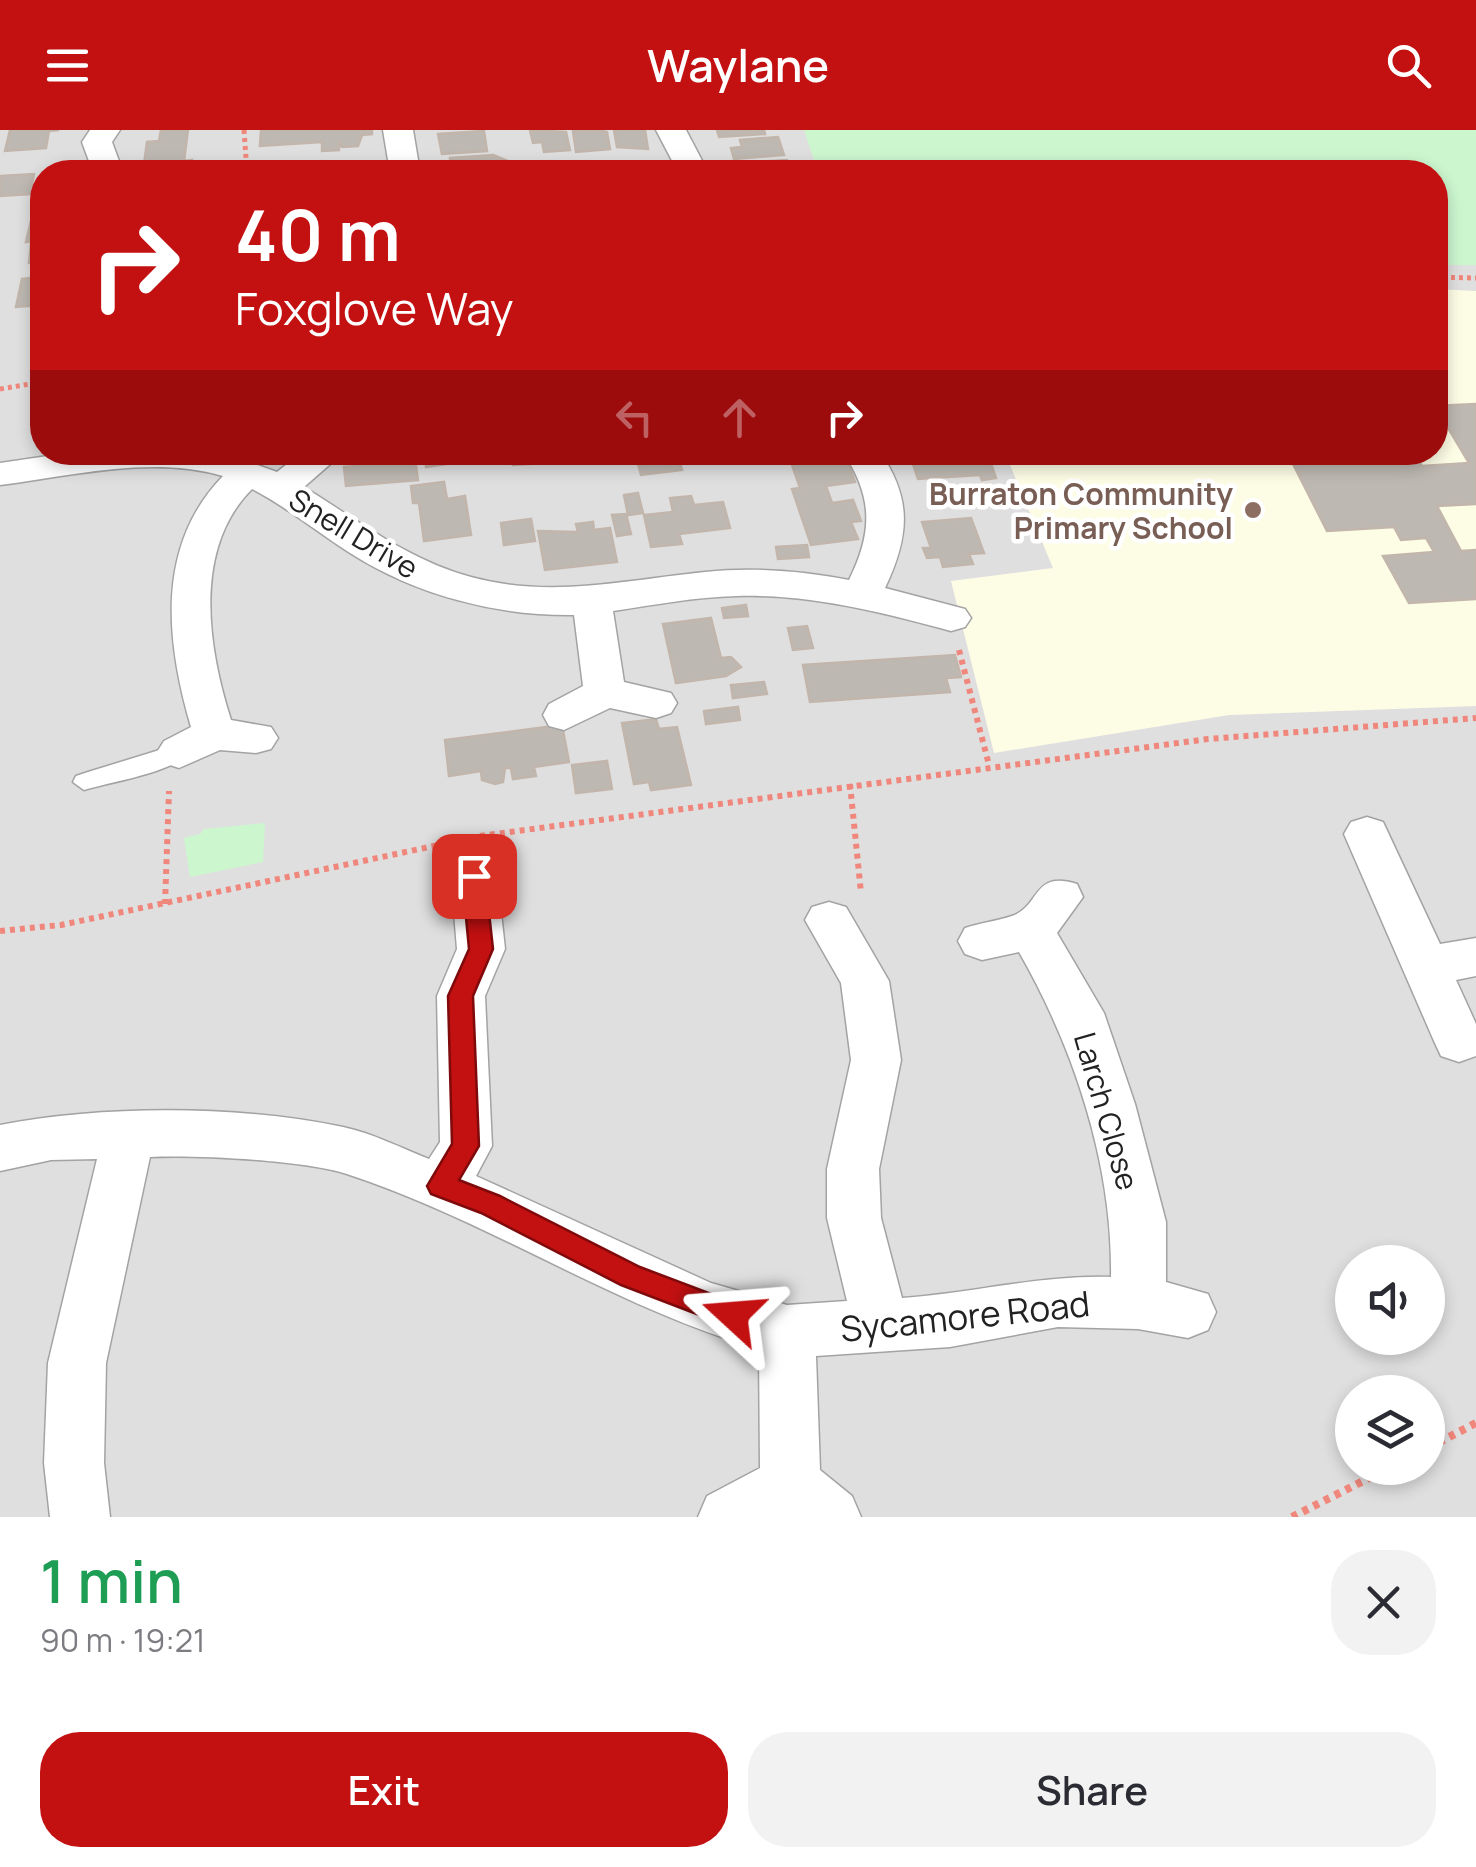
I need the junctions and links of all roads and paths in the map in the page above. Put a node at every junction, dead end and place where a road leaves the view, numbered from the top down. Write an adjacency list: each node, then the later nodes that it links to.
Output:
1 (106, 130): 5 (street)
2 (244, 130): 6 (path)
3 (398, 130): 7 (street)
4 (671, 130): 8 (street)
5 (104, 160)
6 (246, 160)
7 (403, 160)
8 (687, 160)
9 (1448, 277): 10 (path)
10 (1476, 278)
11 (30, 384): 12 (path)
12 (0, 389)
13 (91, 465): 17 (street, Snell Drive)
14 (223, 465): 18 (street, Snell Drive)
15 (298, 465): 18 (street)
16 (871, 465): 19 (street)
17 (0, 474)
18 (264, 481): 20 (street, Snell Drive); 26 (street)
19 (863, 593): 20 (street, Snell Drive); 21 (street, Snell Drive)
20 (592, 604): 22 (street)
21 (952, 618): 25 (path)
22 (605, 692): 23 (street); 24 (street)
23 (656, 703)
24 (564, 715)
25 (1476, 718)
26 (216, 742): 27 (lane); 30 (path)
27 (84, 782)
28 (1367, 834): 34 (street)
29 (474, 876): 38 (street)
30 (164, 904)
31 (828, 920): 40 (street)
32 (1024, 923): 39 (street, Larch Close)
33 (1476, 957): 34 (street)
34 (1425, 966): 35 (street)
35 (1458, 1041)
36 (129, 1134): 37 (street, Sycamore Road); 38 (street, Sycamore Road); 46 (street)
37 (0, 1148)
38 (441, 1186): 41 (street, Sycamore Road)
39 (1163, 1307): 40 (street, Sycamore Road)
40 (882, 1328): 41 (street, Sycamore Road)
41 (787, 1331): 45 (street)
42 (1476, 1423): 43 (path)
43 (1445, 1439)
44 (1355, 1485): 48 (path)
45 (810, 1501): 47 (street)
46 (80, 1517)
47 (728, 1517)
48 (1292, 1517)

